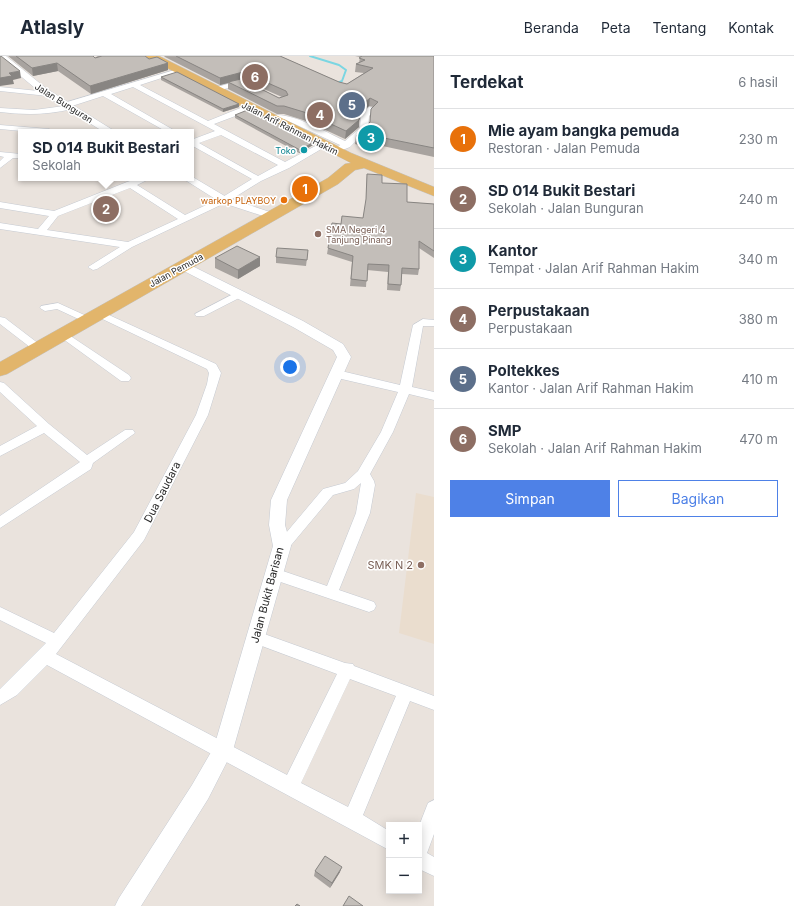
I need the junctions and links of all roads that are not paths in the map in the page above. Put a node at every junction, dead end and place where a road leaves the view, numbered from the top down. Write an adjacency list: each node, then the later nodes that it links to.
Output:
1 (1, 56): 8 (street, Jalan Bunguran)
2 (150, 56): 3 (main road, Jalan Arif Rahman Hakim)
3 (178, 71): 4 (street); 6 (main road, Jalan Arif Rahman Hakim)
4 (135, 85): 9 (street); 15 (street)
5 (0, 89): 8 (street)
6 (214, 89): 7 (street); 10 (main road, Jalan Arif Rahman Hakim)
7 (255, 89)
8 (48, 94): 11 (street, Jalan Bunguran)
9 (105, 94): 11 (street); 19 (street)
10 (251, 104): 14 (main road, Jalan Arif Rahman Hakim); 15 (street)
11 (68, 106): 13 (street); 18 (street, Jalan Bunguran)
12 (372, 109): 27 (street)
13 (0, 110)
14 (272, 118): 23 (main road, Jalan Arif Rahman Hakim); 27 (street)
15 (207, 124): 20 (street)
16 (0, 127): 17 (street)
17 (24, 129)
18 (106, 129)
19 (168, 129)
20 (221, 132): 21 (street); 29 (street)
21 (194, 141)
22 (194, 143): 30 (street)
23 (324, 145): 27 (main road, Jalan Arif Rahman Hakim); 29 (street)
24 (0, 154): 25 (street)
25 (11, 155): 26 (street); 28 (street)
26 (18, 156)
27 (349, 156): 34 (main road, Jalan Arif Rahman Hakim); 38 (main road, Jalan Pemuda)
28 (0, 165)
29 (286, 166): 30 (street)
30 (258, 179): 35 (street)
31 (138, 181): 33 (street)
32 (192, 181): 35 (street)
33 (130, 184): 37 (street); 39 (street)
34 (434, 192)
35 (224, 200): 38 (street); 39 (street)
36 (0, 205): 37 (street)
37 (56, 214): 41 (street)
38 (272, 216): 44 (main road, Jalan Pemuda)
39 (185, 219): 42 (street)
40 (0, 226): 41 (street)
41 (40, 232): 42 (street)
42 (129, 245): 43 (street)
43 (93, 266)
44 (184, 266): 45 (street, Jalan Bukit Barisan); 48 (main road, Jalan Pemuda)
45 (239, 294): 47 (street); 54 (street, Jalan Bukit Barisan)
46 (45, 308): 48 (street, Dua Saudara)
47 (200, 314)
48 (93, 317): 51 (main road, Jalan Pemuda); 71 (street, Dua Saudara)
49 (1, 320): 52 (street)
50 (434, 323): 57 (street)
51 (63, 334): 52 (main road, Jalan Pemuda); 55 (street)
52 (39, 349): 53 (main road, Jalan Pemuda)
53 (0, 370)
54 (338, 374): 57 (street); 65 (street, Jalan Bukit Barisan)
55 (125, 378)
56 (0, 386): 59 (street)
57 (405, 390): 58 (street); 63 (street)
58 (434, 396)
59 (45, 427): 61 (street); 62 (street)
60 (129, 433): 62 (street)
61 (0, 452)
62 (87, 461): 64 (street)
63 (363, 474): 65 (street); 67 (street)
64 (0, 524)
65 (282, 546): 66 (street, Jalan Bukit Barisan)
66 (274, 574): 67 (street); 70 (street, Jalan Bukit Barisan)
67 (331, 593): 68 (street)
68 (369, 606)
69 (0, 613): 71 (street)
70 (256, 637): 73 (street); 77 (street, Jalan Bukit Barisan)
71 (57, 641): 72 (street, Dua Saudara)
72 (45, 656): 75 (street, Dua Saudara); 77 (street)
73 (347, 669): 74 (street); 78 (street)
74 (406, 692): 76 (street); 80 (street)
75 (0, 698)
76 (434, 704)
77 (223, 750): 78 (street); 85 (street, Jalan Bukit Barisan)
78 (290, 787): 80 (street)
79 (434, 809): 82 (street)
80 (352, 819): 81 (street)
81 (386, 839)
82 (422, 843)
83 (422, 860): 84 (street)
84 (434, 866)
85 (128, 906)

